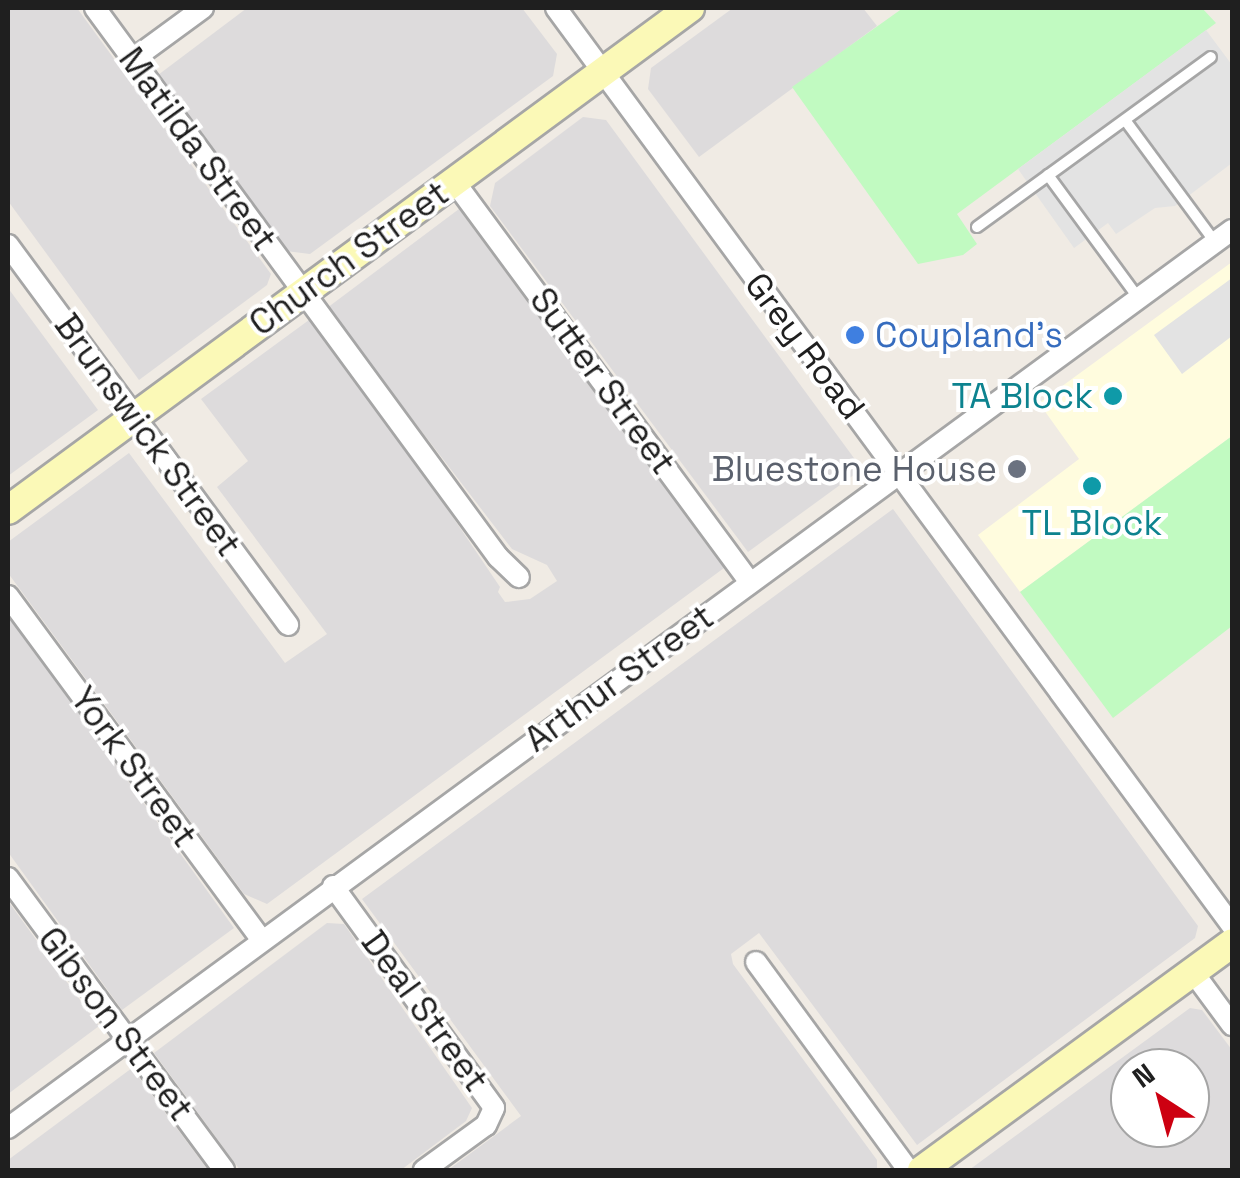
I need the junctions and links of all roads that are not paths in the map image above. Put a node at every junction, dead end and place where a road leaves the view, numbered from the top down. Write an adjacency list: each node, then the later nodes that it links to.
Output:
1 (96, 8): 6 (street, Matilda Street)
2 (203, 8): 6 (street)
3 (556, 8): 7 (street, Grey Road)
4 (690, 8): 7 (street, Church Street)
5 (1210, 57): 8 (lane)
6 (132, 60): 14 (street, Matilda Street)
7 (602, 72): 10 (street, Church Street); 17 (street, Grey Road)
8 (1125, 120): 9 (lane); 12 (lane)
9 (1048, 176): 11 (lane); 15 (lane)
10 (454, 180): 14 (street, Church Street); 20 (street, Sutter Street)
11 (977, 227)
12 (1224, 236): 15 (street, Arthur Street)
13 (8, 246): 16 (street, Brunswick Street)
14 (303, 292): 16 (street, Church Street); 19 (street, Matilda Street)
15 (1139, 299): 17 (street, Arthur Street)
16 (135, 417): 18 (street, Church Street); 22 (street, Brunswick Street)
17 (898, 473): 20 (street, Arthur Street); 25 (street, Grey Road)
18 (8, 510)
19 (519, 577)
20 (750, 583): 24 (street, Arthur Street)
21 (8, 596): 26 (street, York Street)
22 (288, 624)
23 (8, 878): 31 (street, Gibson Street)
24 (333, 886): 26 (street, Arthur Street); 34 (street, Deal Street)
25 (1232, 926)
26 (261, 939): 31 (street, Arthur Street)
27 (1232, 943): 29 (street)
28 (756, 962): 35 (street)
29 (1193, 972): 30 (street); 36 (street)
30 (1232, 1026)
31 (126, 1040): 32 (street, Arthur Street); 33 (street, Gibson Street)
32 (8, 1128)
33 (224, 1170)
34 (424, 1170)
35 (908, 1170)
36 (922, 1170)

